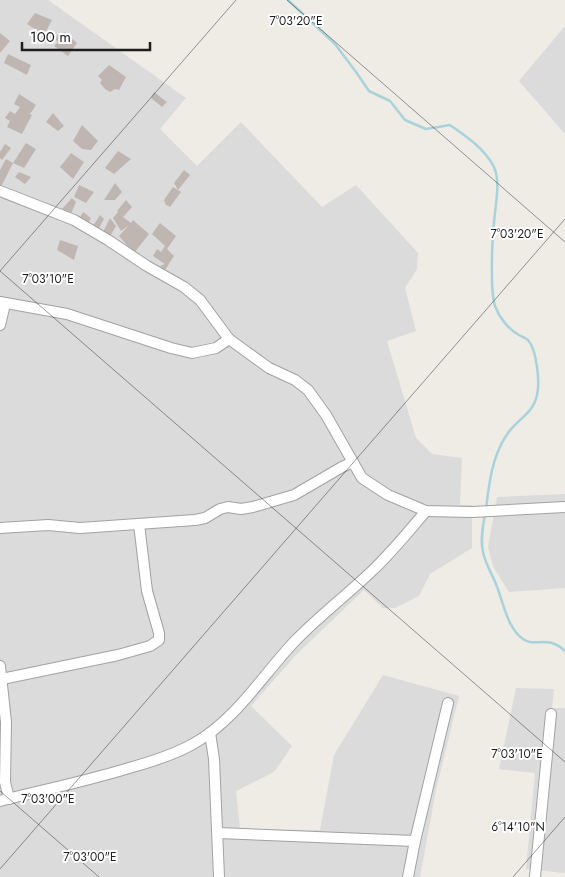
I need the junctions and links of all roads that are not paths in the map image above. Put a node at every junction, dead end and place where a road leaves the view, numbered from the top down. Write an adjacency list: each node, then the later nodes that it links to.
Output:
1 (0, 191): 4 (street)
2 (2, 303): 3 (street); 4 (street)
3 (0, 325)
4 (229, 339): 5 (street)
5 (353, 462): 7 (street); 8 (street)
6 (565, 507): 7 (street)
7 (426, 511): 14 (street)
8 (139, 524): 9 (street); 11 (street)
9 (0, 528)
10 (0, 666): 11 (street)
11 (2, 678): 15 (street)
12 (448, 703): 17 (street)
13 (551, 714): 20 (street)
14 (210, 733): 15 (street); 16 (street)
15 (4, 800)
16 (218, 833): 17 (street); 18 (street)
17 (415, 841): 19 (street)
18 (219, 877)
19 (408, 877)
20 (535, 877)

